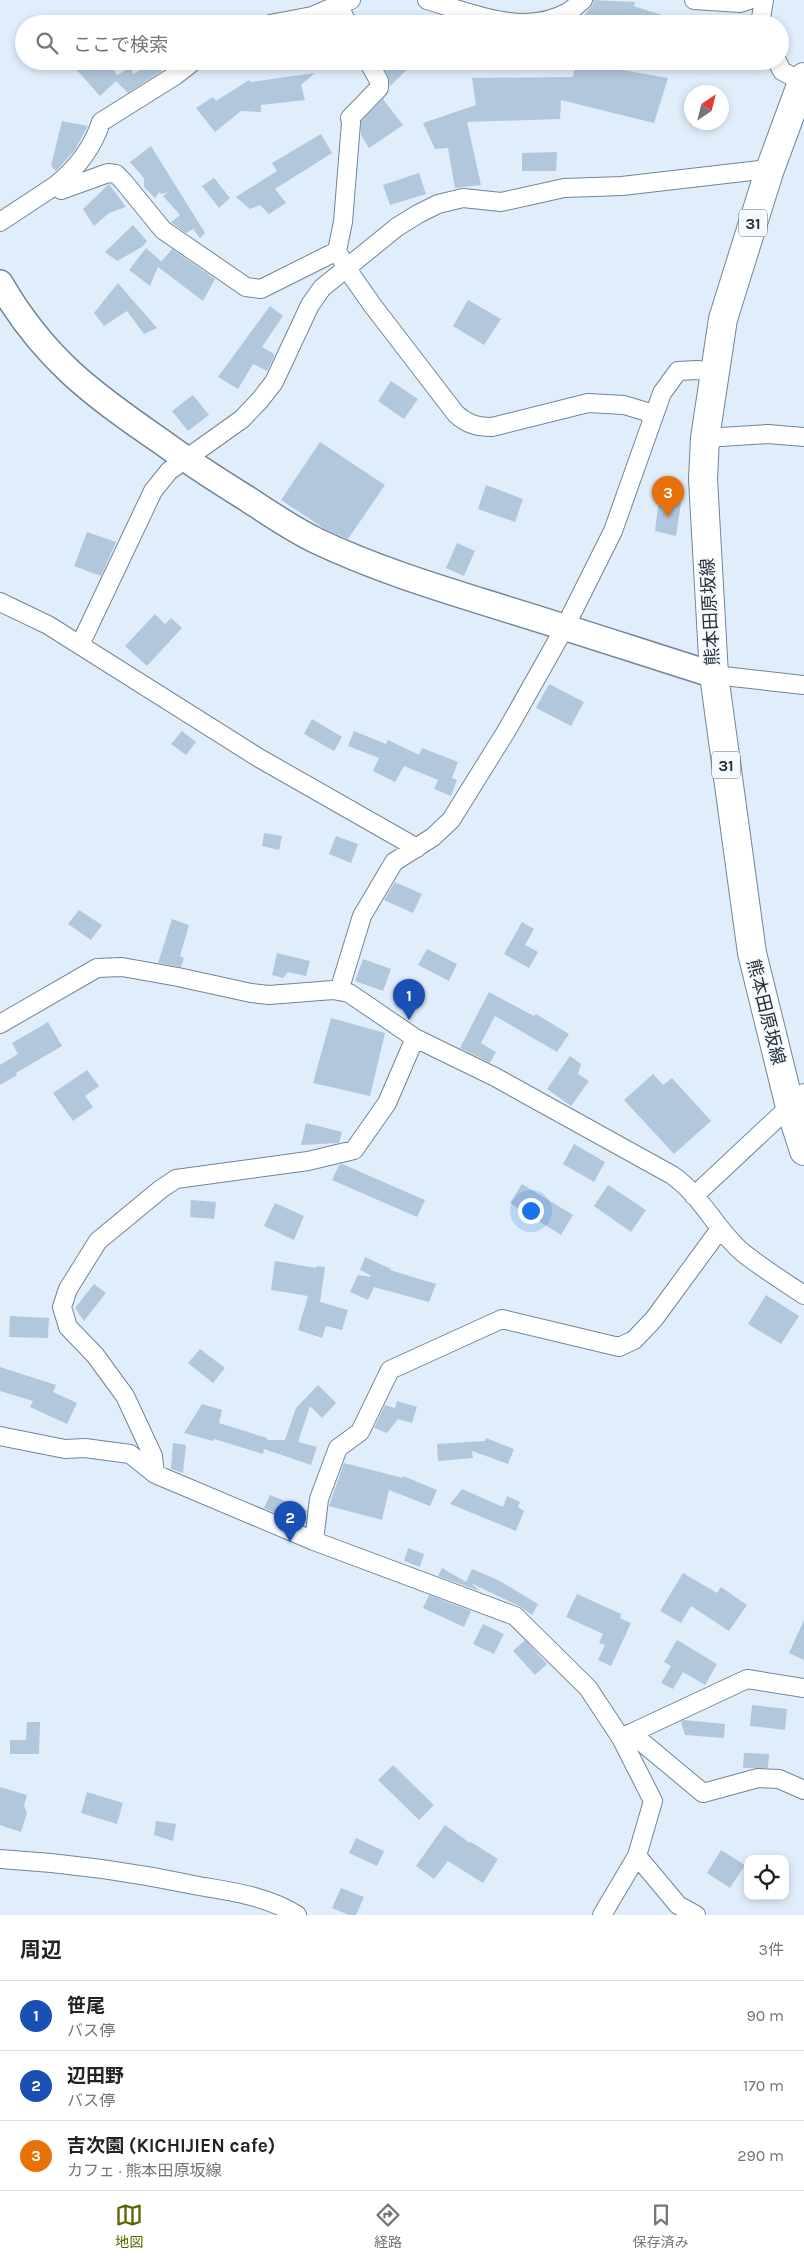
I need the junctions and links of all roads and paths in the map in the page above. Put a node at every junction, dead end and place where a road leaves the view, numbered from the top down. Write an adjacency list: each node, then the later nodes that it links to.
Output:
1 (428, 0): 9 (street)
2 (583, 0): 10 (street)
3 (694, 0): 4 (street)
4 (749, 0)
5 (764, 0): 11 (street)
6 (345, 2): 7 (street); 8 (street)
7 (314, 15)
8 (347, 15)
9 (477, 15)
10 (560, 15)
11 (762, 15)
12 (182, 70): 17 (street)
13 (373, 70): 19 (street)
14 (781, 70): 15 (street)
15 (803, 80): 16 (main road, 熊本田原坂線 / 31)
16 (770, 172): 20 (street); 22 (main road, 熊本田原坂線 / 31)
17 (56, 185): 18 (street); 19 (street)
18 (0, 222)
19 (337, 250): 20 (street)
20 (347, 269): 23 (street); 26 (street)
21 (0, 283): 26 (street)
22 (713, 372): 23 (street); 25 (main road, 熊本田原坂線 / 31)
23 (654, 414): 28 (street)
24 (804, 437): 25 (street)
25 (705, 438): 30 (main road, 熊本田原坂線 / 31)
26 (185, 458): 28 (street); 29 (street)
27 (0, 602): 29 (street)
28 (565, 627): 30 (street); 32 (street)
29 (80, 645): 32 (street)
30 (714, 675): 31 (street); 36 (main road, 熊本田原坂線 / 31)
31 (804, 685)
32 (417, 848): 33 (street)
33 (339, 991): 34 (street); 35 (street)
34 (0, 1024)
35 (415, 1038): 38 (street); 42 (street)
36 (797, 1100): 37 (main road, 熊本田原坂線 / 31); 38 (street)
37 (804, 1151)
38 (694, 1196): 39 (street)
39 (720, 1229): 40 (street); 43 (street)
40 (804, 1295)
41 (0, 1436): 42 (street)
42 (155, 1474): 43 (street)
43 (314, 1541): 45 (street)
44 (804, 1688): 45 (street)
45 (626, 1736): 46 (street); 47 (street)
46 (804, 1790)
47 (637, 1856): 50 (street); 51 (street)
48 (0, 1858): 49 (street)
49 (297, 1915)
50 (602, 1915)
51 (696, 1915)

